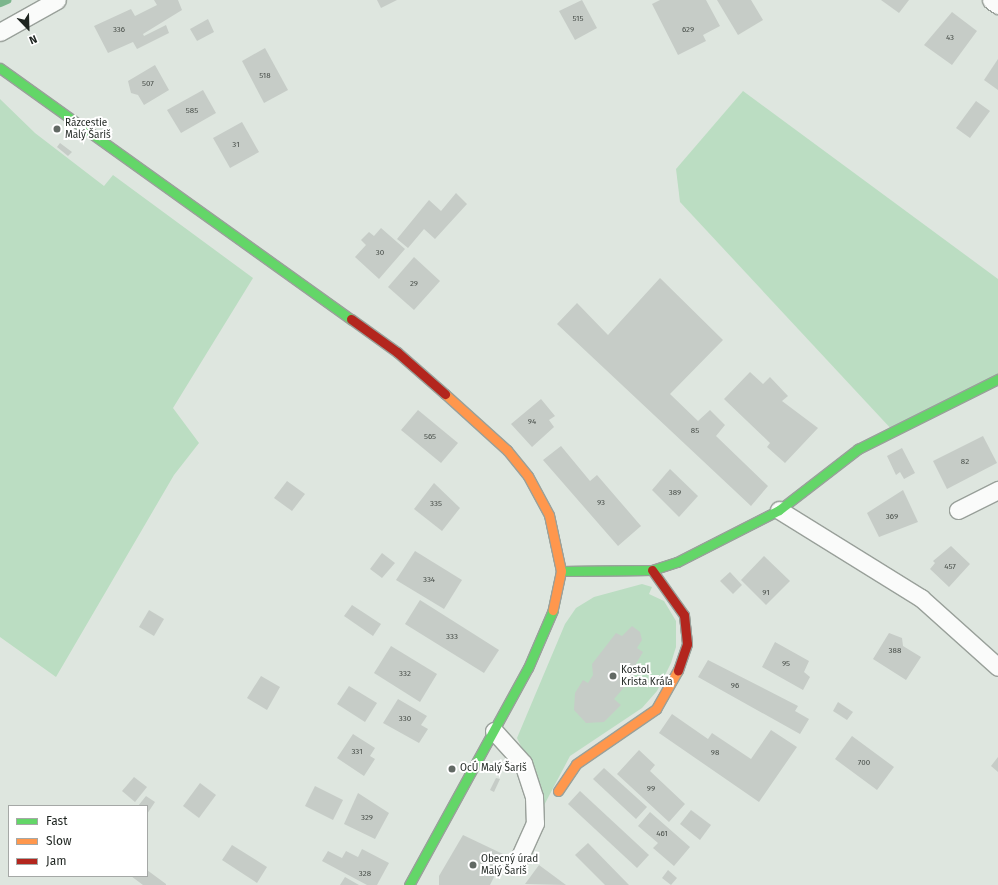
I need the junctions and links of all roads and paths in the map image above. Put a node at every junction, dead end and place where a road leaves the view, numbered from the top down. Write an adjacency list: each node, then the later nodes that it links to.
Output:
1 (57, 0): 4 (street)
2 (991, 0): 3 (street)
3 (998, 6)
4 (0, 32)
5 (0, 68): 11 (street)
6 (998, 379): 8 (street)
7 (998, 490): 9 (street)
8 (779, 510): 10 (street); 12 (street)
9 (958, 510)
10 (652, 570): 11 (street); 14 (street)
11 (561, 571): 13 (street)
12 (998, 667)
13 (494, 731): 15 (street); 16 (street)
14 (558, 791)
15 (516, 865)
16 (409, 885)

